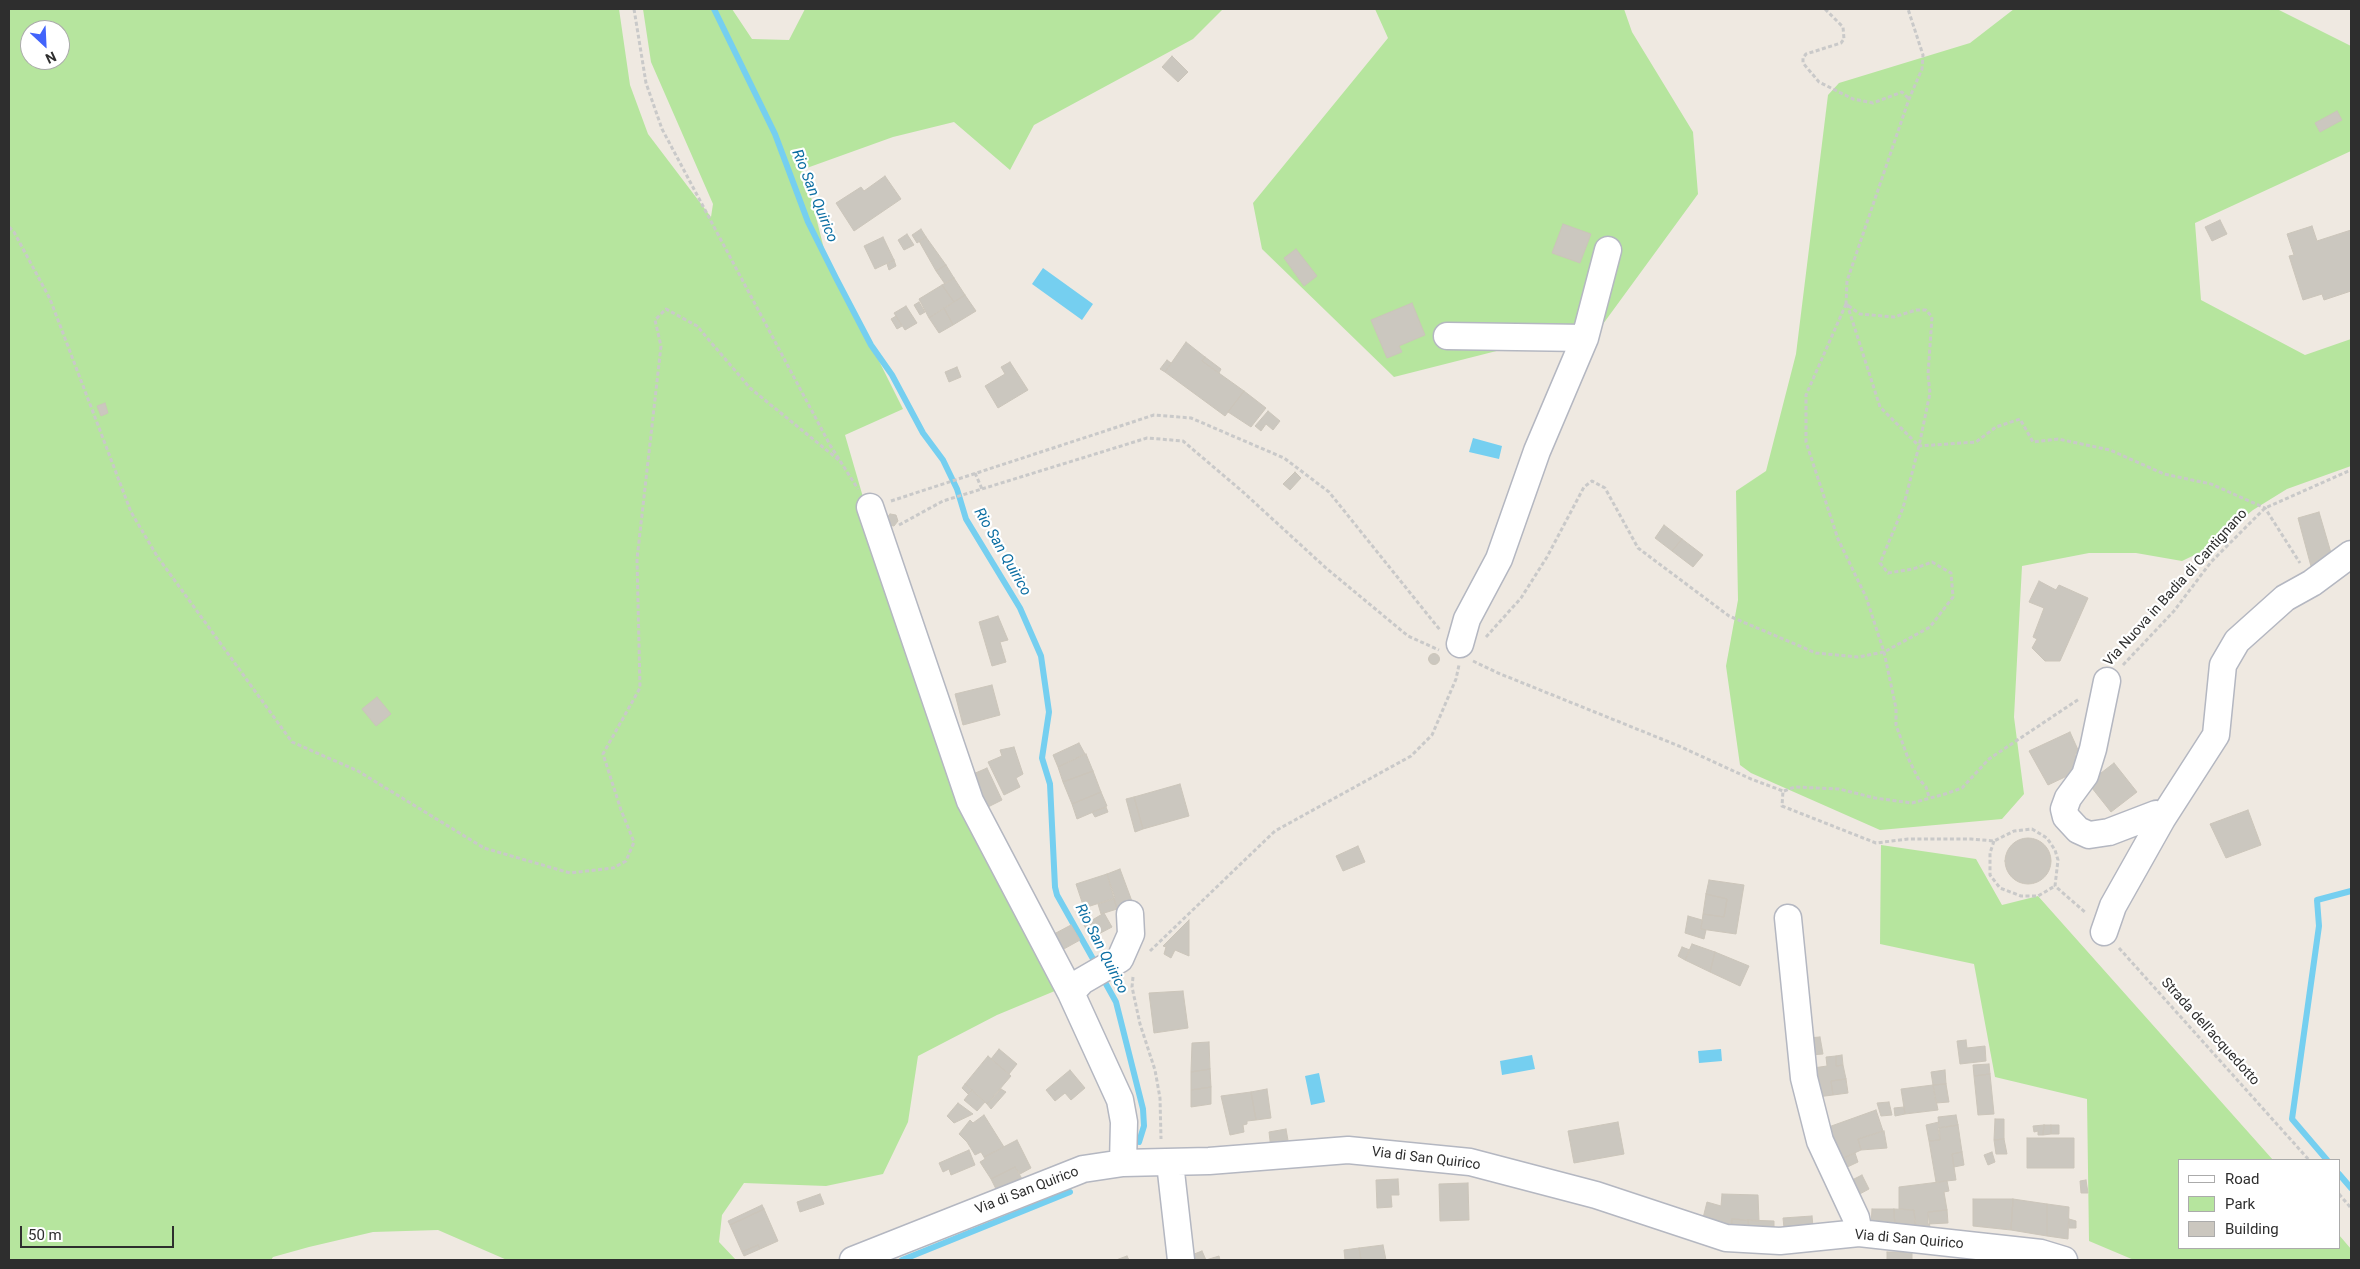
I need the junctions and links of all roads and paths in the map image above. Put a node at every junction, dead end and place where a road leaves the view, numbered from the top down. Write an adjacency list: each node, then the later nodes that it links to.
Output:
1 (634, 9): 11 (path)
2 (1825, 9): 4 (path)
3 (1908, 9): 4 (path)
4 (1909, 99): 7 (path)
5 (9, 227): 11 (path)
6 (1608, 250): 9 (street)
7 (1846, 304): 10 (path); 10 (path); 20 (path)
8 (1447, 336): 9 (street)
9 (1584, 338): 21 (street)
10 (1919, 446): 16 (path); 20 (path)
11 (840, 461): 15 (path)
12 (2351, 470): 16 (path, Via Nuova in Badia di Cantignano)
13 (975, 473): 14 (path); 15 (path); 21 (path)
14 (980, 490): 17 (path); 21 (path)
15 (870, 507): 17 (street)
16 (2265, 508): 19 (path); 22 (path, Via Nuova in Badia di Cantignano)
17 (880, 538): 33 (street)
18 (2351, 554): 19 (street)
19 (2312, 583): 25 (street)
20 (1884, 652): 21 (path); 24 (path)
21 (1456, 655): 23 (path); 31 (path)
22 (2107, 681): 24 (path, Via Nuova in Badia di Cantignano); 25 (street)
23 (1783, 791): 24 (path, Via Nuova in Badia di Cantignano); 26 (path)
24 (1929, 798)
25 (2162, 819): 30 (street)
26 (1994, 841): 27 (path); 27 (path)
27 (2055, 886): 30 (path, Strada dell'acquedotto)
28 (1130, 914): 33 (street)
29 (1788, 918): 39 (street)
30 (2099, 925): 34 (path, Strada dell'acquedotto)
31 (1146, 955)
32 (1134, 972): 35 (path)
33 (1077, 987): 36 (street)
34 (2308, 1159)
35 (1164, 1162): 36 (street, Via di San Quirico); 40 (street, Via di San Quirico); 42 (street)
36 (1123, 1163): 41 (street, Via di San Quirico)
37 (2340, 1195): 38 (path)
38 (2351, 1208)
39 (1858, 1233): 40 (street, Via di San Quirico); 43 (street, Via di San Quirico)
40 (1779, 1250)
41 (853, 1260)
42 (1181, 1260)
43 (2064, 1260)

